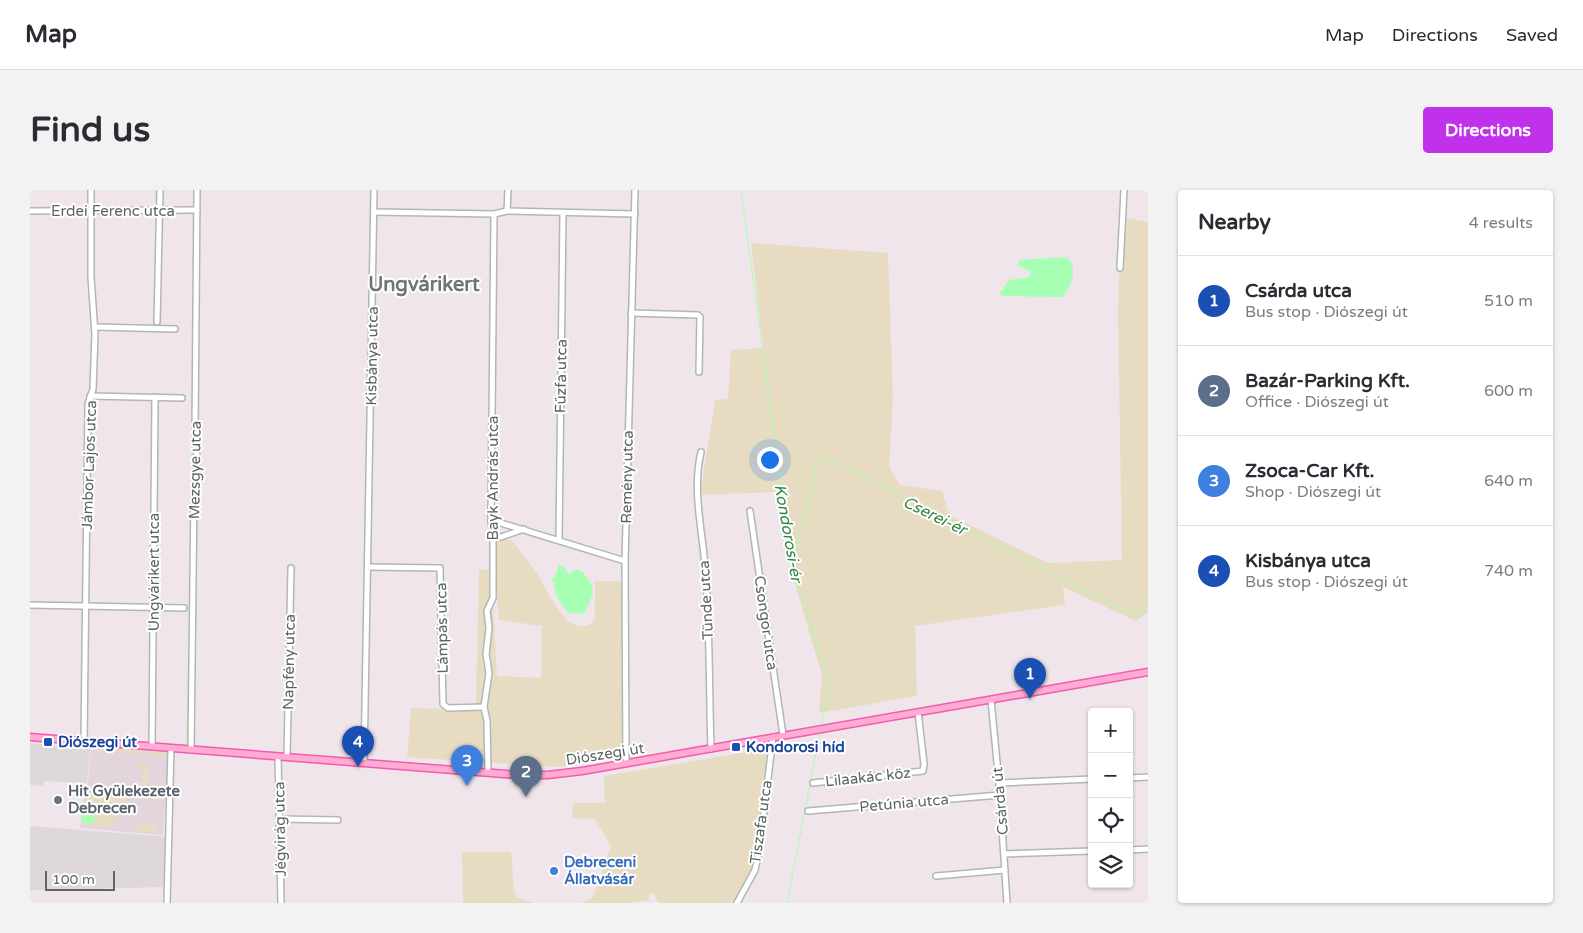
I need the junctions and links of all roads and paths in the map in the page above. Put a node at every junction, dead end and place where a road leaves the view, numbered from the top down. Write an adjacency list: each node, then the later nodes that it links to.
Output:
1 (90, 190): 12 (street, Jámbor Lajos utca)
2 (160, 190): 8 (street)
3 (197, 190): 9 (street, Mezsgye utca)
4 (374, 190): 13 (street, Kisbánya utca)
5 (508, 190): 11 (street)
6 (635, 190): 16 (street, Remény utca)
7 (1124, 190): 17 (street)
8 (159, 210): 9 (street, Erdei Ferenc utca); 12 (street, Erdei Ferenc utca); 19 (street)
9 (197, 210): 50 (street, Mezsgye utca)
10 (30, 211): 12 (street, Erdei Ferenc utca)
11 (507, 211): 14 (street); 15 (street)
12 (90, 212): 20 (street, Jámbor Lajos utca)
13 (374, 212): 15 (street); 33 (street, Kisbánya utca)
14 (563, 213): 16 (street); 31 (street, Fűzfa utca)
15 (494, 214): 28 (street, Bayk András utca)
16 (635, 214): 18 (street, Remény utca)
17 (1120, 268)
18 (631, 313): 22 (street); 32 (street, Remény utca)
19 (157, 322)
20 (95, 327): 21 (street); 23 (street, Jámbor Lajos utca)
21 (174, 329)
22 (699, 372)
23 (90, 396): 24 (street); 36 (street, Jámbor Lajos utca)
24 (155, 397): 25 (street); 37 (street, Ungvárikert utca)
25 (182, 398)
26 (701, 452): 49 (street, Tünde utca)
27 (750, 511): 43 (street, Csongor utca)
28 (491, 520): 29 (street); 30 (street, Bayk András utca)
29 (524, 528): 30 (street); 31 (street)
30 (494, 536): 41 (street, Bayk András utca)
31 (560, 540): 32 (street)
32 (625, 561): 54 (street, Remény utca)
33 (368, 567): 41 (street, Lámpás utca); 53 (street, Kisbánya utca)
34 (291, 568): 52 (street, Napfény utca)
35 (30, 605): 36 (street)
36 (86, 606): 37 (street); 46 (street, Jámbor Lajos utca)
37 (153, 608): 38 (street); 47 (street, Ungvárikert utca)
38 (184, 608)
39 (1148, 672): 40 (main road, Diószegi út)
40 (991, 700): 42 (main road, Diószegi út); 60 (street, Csárda út)
41 (484, 707): 55 (street, Bayk András utca)
42 (918, 712): 43 (main road, Diószegi út); 59 (street, Lilaakác köz)
43 (782, 735): 45 (main road, Diószegi út)
44 (30, 737): 46 (main road, Diószegi út)
45 (772, 737): 49 (main road, Diószegi út); 73 (street, Tiszafa utca)
46 (84, 741): 47 (main road, Diószegi út)
47 (152, 746): 48 (main road, Diószegi út)
48 (171, 748): 50 (main road, Diószegi út); 71 (street)
49 (711, 748): 54 (main road, Diószegi út)
50 (191, 750): 51 (main road, Diószegi út)
51 (278, 756): 52 (main road, Diószegi út); 63 (street, Jégvirág utca)
52 (287, 756): 53 (main road, Diószegi út)
53 (364, 762): 55 (main road, Diószegi út)
54 (626, 764): 55 (main road, Diószegi út)
55 (488, 772)
56 (1148, 777): 57 (street)
57 (1133, 778)
58 (1088, 779): 60 (street)
59 (813, 782)
60 (999, 783): 61 (street, Csárda út)
61 (1000, 795): 62 (street, Petúnia utca); 68 (street, Csárda út)
62 (808, 811)
63 (279, 819): 64 (street); 72 (street, Jégvirág utca)
64 (338, 820)
65 (1148, 849): 66 (street)
66 (1133, 850)
67 (1088, 851): 68 (street)
68 (1005, 854): 69 (street, Csárda út)
69 (1005, 870): 70 (street); 74 (street, Csárda út)
70 (936, 876)
71 (167, 903)
72 (281, 903)
73 (736, 903)
74 (1007, 903)

